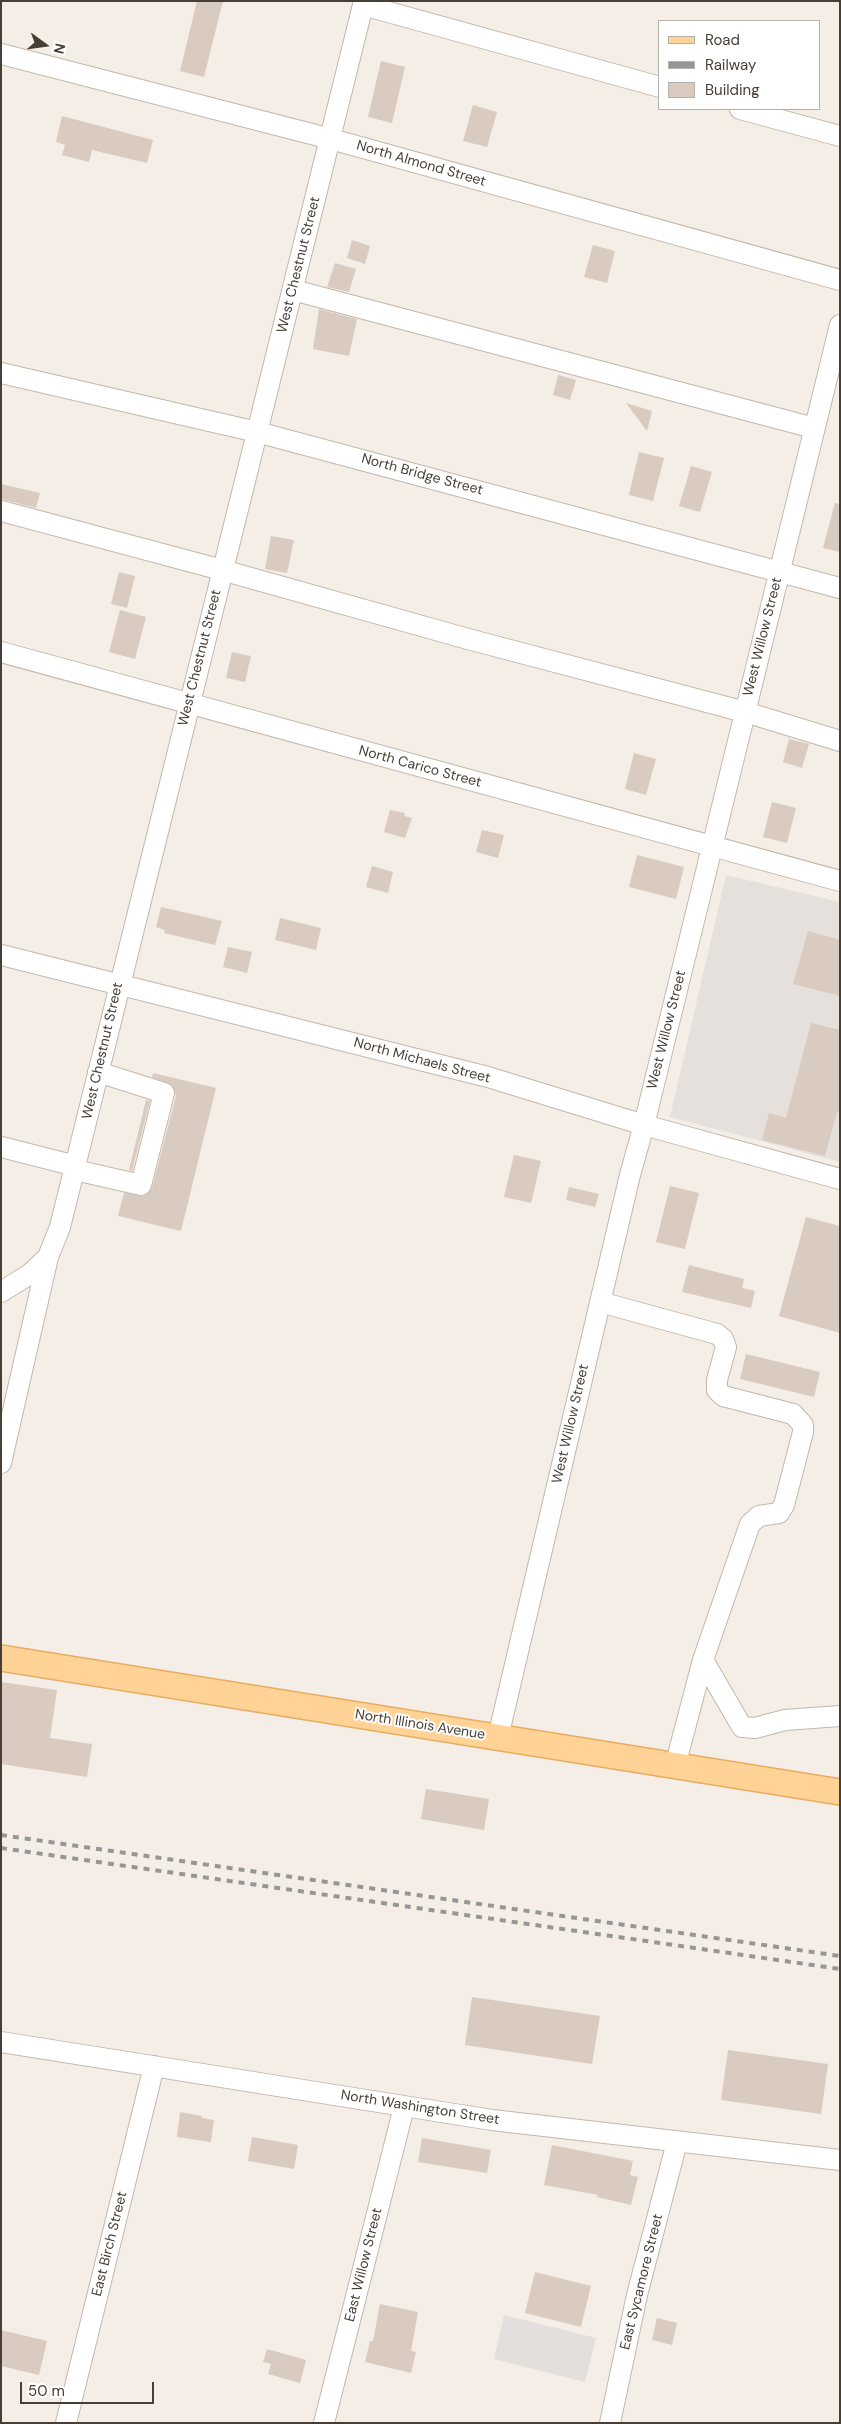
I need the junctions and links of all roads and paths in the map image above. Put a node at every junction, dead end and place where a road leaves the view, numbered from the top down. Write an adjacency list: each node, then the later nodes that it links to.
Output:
1 (364, 3): 3 (street); 6 (street, West Chestnut Street)
2 (1, 54): 6 (street, North Almond Street)
3 (658, 86)
4 (744, 110): 5 (street)
5 (840, 136)
6 (331, 139): 7 (street, North Almond Street); 8 (street, West Chestnut Street)
7 (840, 280)
8 (293, 290): 11 (street); 12 (street, West Chestnut Street)
9 (840, 325): 11 (street, West Willow Street)
10 (1, 373): 12 (street, North Bridge Street)
11 (814, 428): 15 (street, West Willow Street)
12 (257, 432): 14 (street, West Chestnut Street); 15 (street, North Bridge Street)
13 (1, 511): 14 (street)
14 (222, 570): 18 (street, West Chestnut Street); 19 (street)
15 (779, 570): 16 (street, North Bridge Street); 19 (street, West Willow Street)
16 (840, 588)
17 (1, 652): 18 (street, North Carico Street)
18 (189, 703): 21 (street, North Carico Street); 24 (street, West Chestnut Street)
19 (745, 712): 20 (street); 21 (street, West Willow Street)
20 (840, 741)
21 (712, 846): 22 (street, North Carico Street); 26 (street, West Willow Street)
22 (840, 881)
23 (1, 955): 24 (street, North Michaels Street)
24 (119, 984): 25 (street, West Chestnut Street); 26 (street, North Michaels Street)
25 (98, 1072): 28 (street, West Chestnut Street); 28 (street)
26 (644, 1125): 29 (street, North Michaels Street); 32 (street, West Willow Street)
27 (1, 1147): 28 (street)
28 (76, 1168): 30 (street, West Chestnut Street)
29 (840, 1179)
30 (48, 1257): 31 (street, West Chestnut Street); 33 (street)
31 (1, 1292)
32 (600, 1302): 35 (street); 37 (street, West Willow Street)
33 (1, 1463)
34 (1, 1658): 37 (main road, North Illinois Avenue)
35 (702, 1660): 36 (street); 38 (street)
36 (840, 1716)
37 (498, 1737): 38 (main road, North Illinois Avenue)
38 (675, 1766): 39 (main road, North Illinois Avenue)
39 (840, 1792)
40 (1, 2042): 41 (street, North Washington Street)
41 (154, 2066): 42 (street, North Washington Street); 45 (street, East Birch Street)
42 (404, 2106): 43 (street, North Washington Street); 46 (street, East Willow Street)
43 (677, 2142): 44 (street, North Washington Street); 47 (street, East Sycamore Street)
44 (840, 2160)
45 (66, 2423)
46 (324, 2423)
47 (610, 2423)

